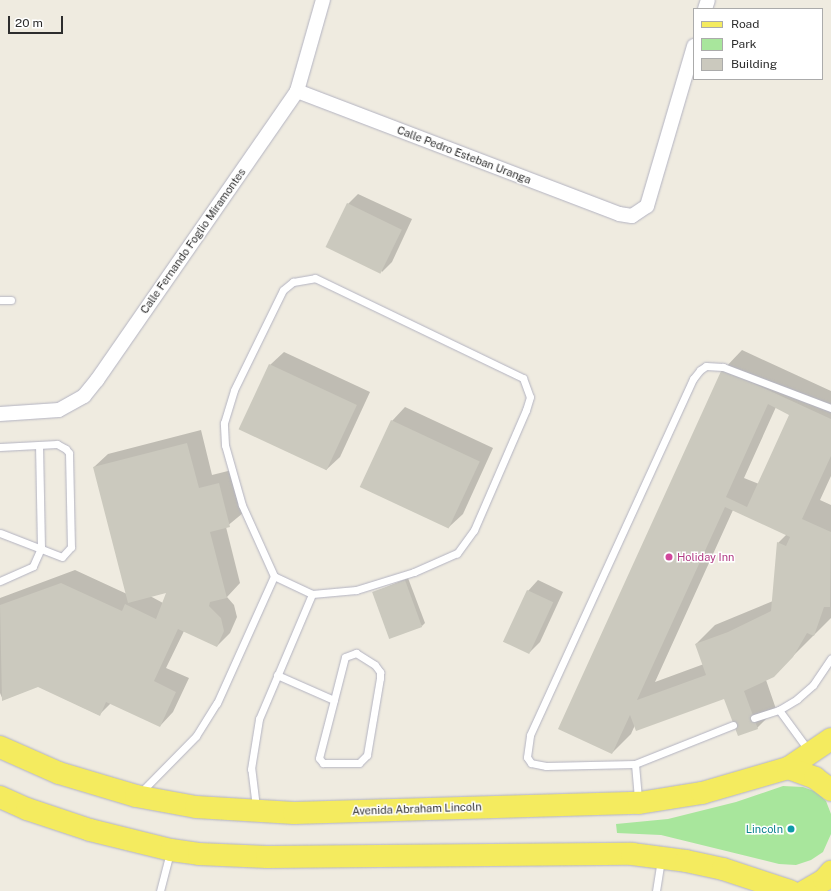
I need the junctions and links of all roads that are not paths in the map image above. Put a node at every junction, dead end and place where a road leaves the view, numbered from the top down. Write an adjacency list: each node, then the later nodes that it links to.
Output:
1 (323, 0): 3 (street, Calle Fernando Foglio Miramontes)
2 (693, 49): 3 (street, Calle Pedro Esteban Uranga)
3 (297, 91): 7 (street, Calle Fernando Foglio Miramontes)
4 (0, 300): 5 (lane)
5 (11, 300)
6 (831, 408): 24 (lane)
7 (0, 414)
8 (39, 445): 9 (lane); 11 (lane); 11 (lane)
9 (0, 447)
10 (0, 533): 11 (lane)
11 (41, 548): 13 (lane)
12 (274, 576): 14 (lane); 14 (lane); 27 (lane)
13 (0, 581)
14 (312, 594): 16 (lane)
15 (831, 658): 18 (lane)
16 (277, 676): 17 (lane); 31 (lane)
17 (334, 700): 17 (lane)
18 (779, 710): 19 (lane); 23 (lane)
19 (754, 718)
20 (733, 725): 24 (lane)
21 (831, 739): 23 (main road, Avenida Abraham Lincoln)
22 (0, 747): 27 (main road, Avenida Abraham Lincoln)
23 (812, 754): 25 (main road, Avenida Abraham Lincoln)
24 (635, 764): 29 (lane)
25 (788, 768): 26 (main road); 29 (main road, Avenida Abraham Lincoln)
26 (831, 790)
27 (136, 796): 31 (main road, Avenida Abraham Lincoln)
28 (0, 797): 30 (main road)
29 (639, 803): 31 (main road, Avenida Abraham Lincoln)
30 (27, 809): 32 (main road); 33 (main road)
31 (257, 812)
32 (0, 813)
33 (171, 850): 34 (main road); 36 (lane)
34 (661, 857): 37 (lane); 38 (main road)
35 (831, 872): 39 (main road)
36 (160, 891)
37 (656, 891)
38 (790, 891)
39 (805, 891)

